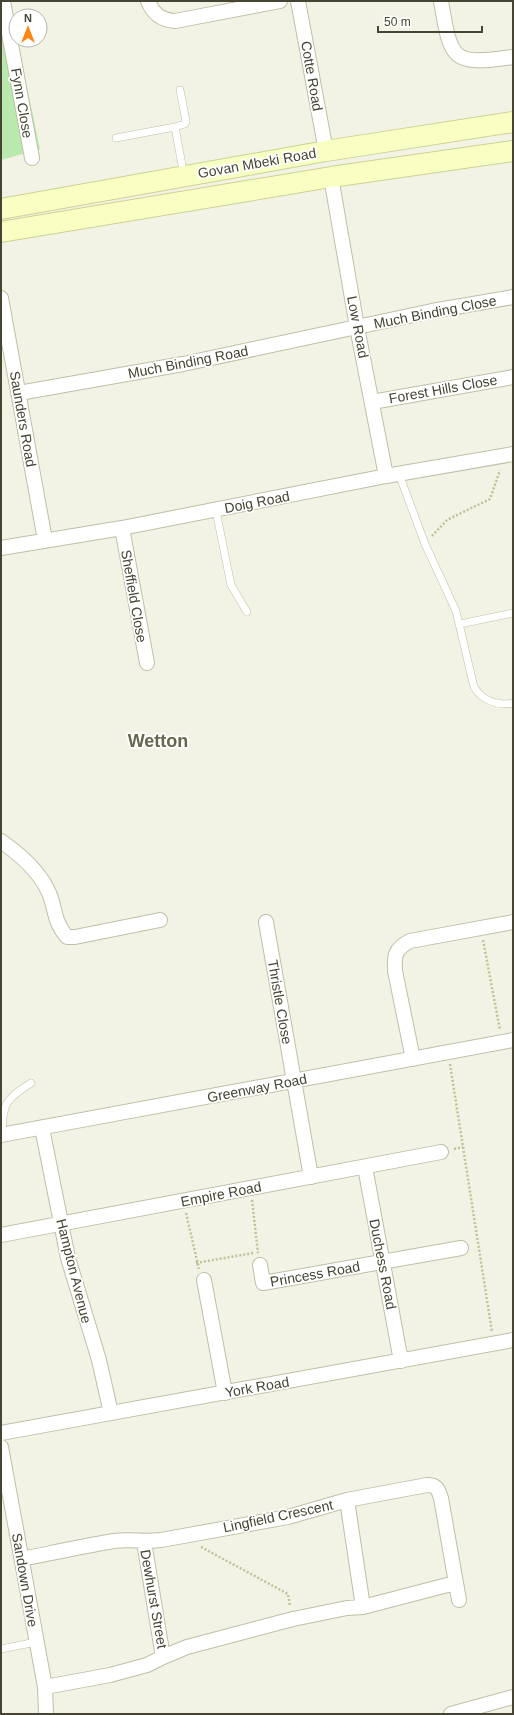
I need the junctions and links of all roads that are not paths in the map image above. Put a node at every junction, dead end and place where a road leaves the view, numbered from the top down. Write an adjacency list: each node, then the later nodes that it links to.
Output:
1 (3, 1): 13 (street, Fynn Close)
2 (148, 1): 3 (street)
3 (280, 1)
4 (298, 1): 11 (street, Cotte Road)
5 (441, 1): 6 (street)
6 (513, 57)
7 (180, 90): 9 (lane)
8 (513, 122): 11 (main road, Govan Mbeki Road)
9 (175, 127): 10 (lane); 14 (lane)
10 (116, 138)
11 (326, 150): 14 (main road, Govan Mbeki Road)
12 (513, 151): 15 (main road, Govan Mbeki Road)
13 (32, 158)
14 (184, 176): 16 (main road, Govan Mbeki Road)
15 (331, 177): 17 (main road, Govan Mbeki Road); 20 (street, Low Road)
16 (1, 209)
17 (1, 232)
18 (513, 297): 20 (street, Much Binding Close)
19 (1, 298): 22 (street, Saunders Road)
20 (357, 327): 22 (street, Much Binding Road); 23 (street, Low Road)
21 (513, 377): 23 (street, Forest Hills Close)
22 (19, 393): 28 (street, Saunders Road)
23 (372, 402): 25 (street, Low Road)
24 (510, 454): 25 (street, Doig Road)
25 (392, 475): 26 (street, Doig Road); 32 (lane)
26 (216, 511): 27 (street, Doig Road); 30 (lane)
27 (122, 528): 28 (street, Doig Road); 33 (street, Sheffield Close)
28 (45, 540): 29 (street, Doig Road)
29 (1, 548)
30 (247, 612)
31 (513, 613): 32 (lane)
32 (460, 624): 34 (lane)
33 (147, 663)
34 (513, 702)
35 (4, 843): 36 (street)
36 (160, 920)
37 (266, 922): 41 (street, Thristle Close)
38 (513, 922): 40 (street)
39 (508, 1041): 40 (street, Greenway Road)
40 (413, 1058): 41 (street, Greenway Road)
41 (293, 1081): 43 (street, Greenway Road); 47 (street, Thristle Close)
42 (30, 1083): 44 (lane)
43 (42, 1128): 44 (street, Greenway Road); 48 (street, Hampton Avenue)
44 (1, 1135)
45 (441, 1152): 46 (street, Empire Road)
46 (365, 1167): 47 (street, Empire Road); 52 (street, Duchess Road)
47 (311, 1177): 48 (street, Empire Road)
48 (61, 1224): 49 (street, Empire Road); 57 (street, Hampton Avenue)
49 (1, 1235)
50 (461, 1248): 52 (street)
51 (259, 1258): 52 (street, Princess Road)
52 (383, 1262): 55 (street, Duchess Road)
53 (204, 1280): 56 (street)
54 (513, 1340): 55 (street, York Road)
55 (401, 1361): 56 (street, York Road)
56 (225, 1393): 57 (street, York Road)
57 (112, 1413): 58 (street, York Road)
58 (1, 1433)
59 (1, 1447): 62 (street, Sandown Drive)
60 (347, 1500): 61 (street, Lingfield Crescent); 63 (street, Lingfield Crescent); 65 (street)
61 (144, 1542): 62 (street, Lingfield Crescent); 68 (street, Dewhurst Street)
62 (22, 1559): 66 (street, Sandown Drive)
63 (455, 1583): 64 (street, Lingfield Crescent); 65 (street)
64 (459, 1600)
65 (363, 1607): 68 (street)
66 (36, 1642): 67 (lane); 69 (street, Sandown Drive)
67 (1, 1650)
68 (163, 1657): 69 (street)
69 (45, 1688): 71 (street, Sandown Drive)
70 (513, 1697): 72 (street)
71 (46, 1714)
72 (451, 1714)

